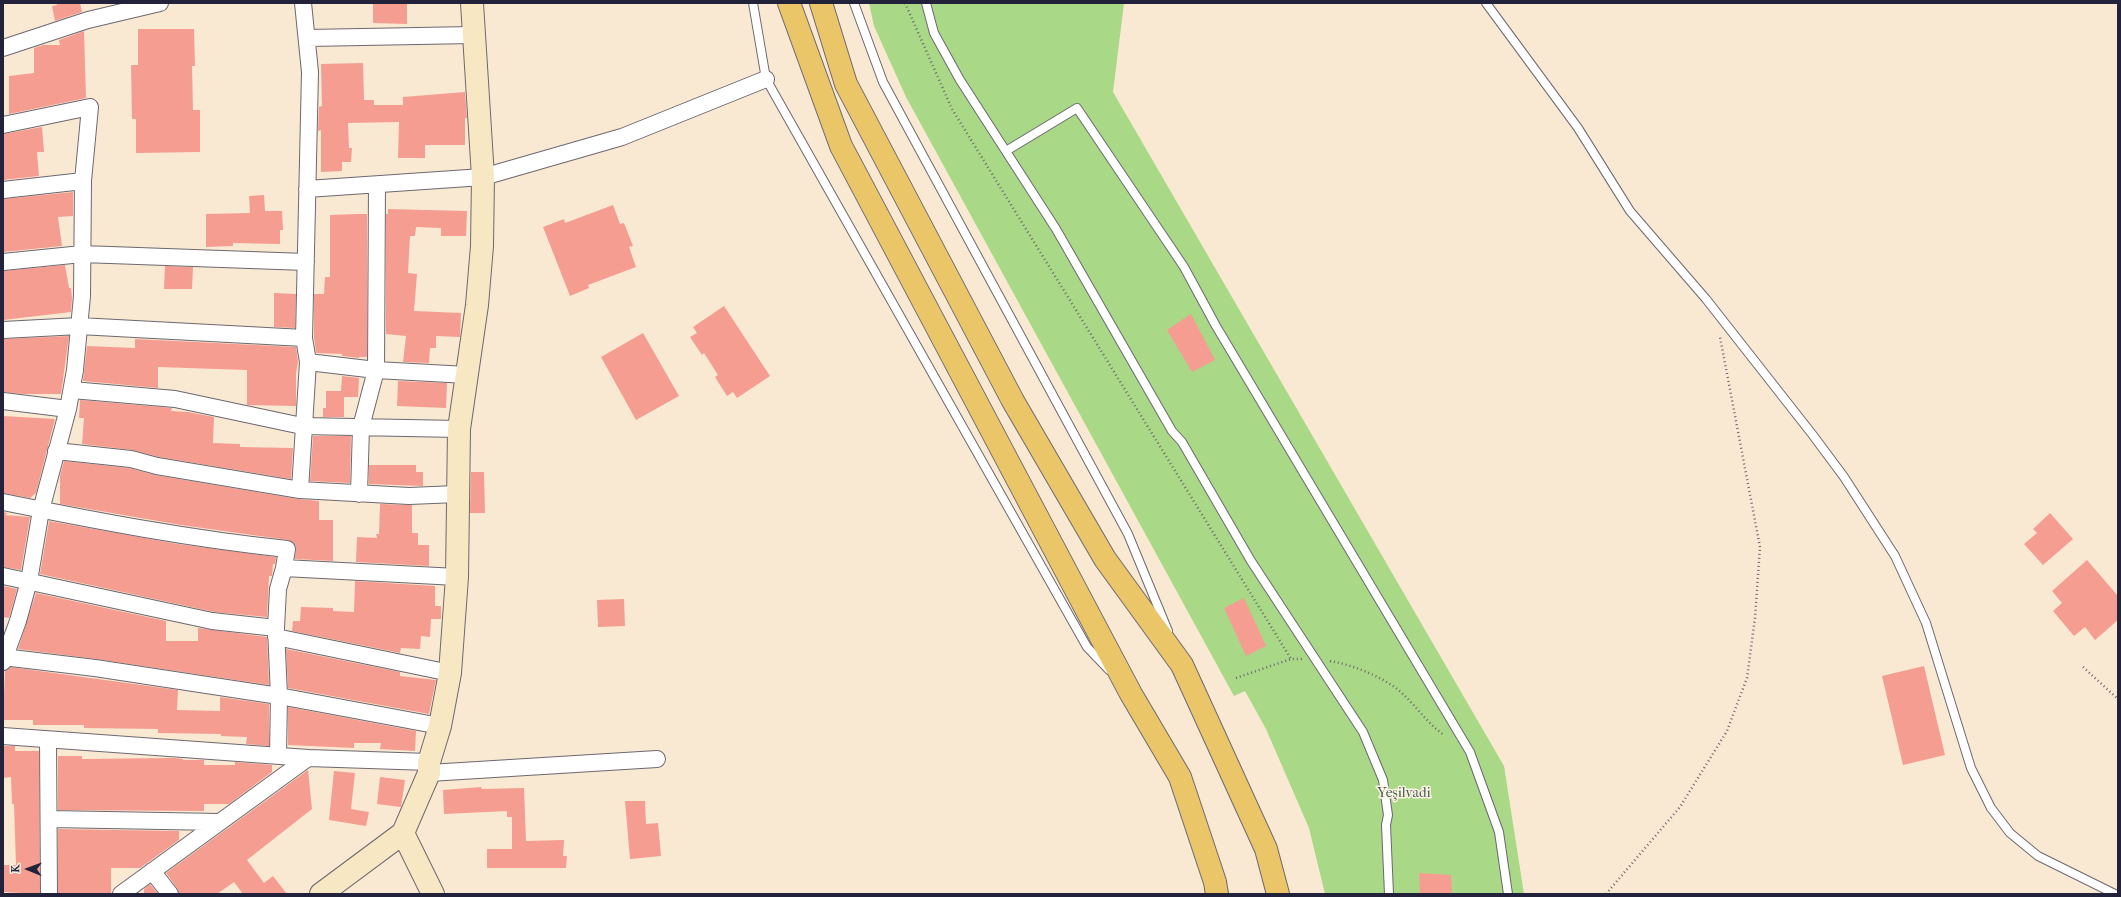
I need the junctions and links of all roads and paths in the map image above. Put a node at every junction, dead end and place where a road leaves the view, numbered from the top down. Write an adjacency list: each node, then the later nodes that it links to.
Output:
1 (160, 3): 13 (street)
2 (303, 3): 12 (street)
3 (472, 3): 11 (street)
4 (753, 3): 14 (lane)
5 (788, 3): 56 (main road)
6 (821, 3): 52 (main road)
7 (854, 3): 52 (lane)
8 (904, 3): 51 (path)
9 (926, 3): 16 (lane)
10 (1486, 3): 25 (lane)
11 (473, 35): 12 (street); 17 (street)
12 (307, 38): 20 (street)
13 (3, 48)
14 (766, 79): 17 (street); 56 (lane)
15 (3, 125): 18 (street)
16 (1006, 151): 49 (lane); 79 (lane)
17 (483, 177): 19 (street); 31 (street)
18 (83, 181): 21 (street); 22 (street)
19 (377, 184): 20 (street); 30 (street)
20 (307, 189): 24 (street)
21 (3, 190)
22 (82, 254): 23 (street); 24 (street); 26 (street)
23 (3, 262)
24 (306, 262): 28 (street)
25 (1714, 310): 80 (path); 81 (lane)
26 (79, 326): 27 (street); 28 (street); 32 (street)
27 (3, 330)
28 (304, 338): 29 (street)
29 (308, 362): 30 (street); 35 (street)
30 (376, 370): 31 (street); 36 (street)
31 (467, 375): 37 (street)
32 (72, 390): 34 (street); 35 (street)
33 (3, 401): 34 (street)
34 (68, 409): 38 (street)
35 (302, 426): 36 (street); 39 (street)
36 (361, 427): 37 (street); 40 (street)
37 (458, 429): 41 (street)
38 (56, 451): 39 (street); 43 (street)
39 (300, 490): 40 (street)
40 (359, 494): 41 (street)
41 (457, 494): 46 (street)
42 (3, 502): 43 (street)
43 (41, 510): 44 (street); 47 (street)
44 (284, 568): 46 (street); 48 (street)
45 (3, 576): 47 (street)
46 (457, 577): 54 (street)
47 (29, 581): 48 (street); 50 (street)
48 (276, 632): 54 (street); 57 (street)
49 (1314, 658): 51 (path); 61 (path); 78 (lane)
50 (3, 659): 57 (street)
51 (1291, 659): 55 (path)
52 (1182, 665): 77 (main road)
53 (2083, 667): 58 (path)
54 (450, 673): 59 (street)
55 (1236, 678)
56 (1131, 694): 76 (main road)
57 (279, 696): 59 (street); 63 (street)
58 (2118, 699)
59 (440, 726): 66 (street)
60 (3, 736): 62 (street)
61 (1447, 736)
62 (48, 741): 63 (street); 67 (street)
63 (278, 755): 64 (street)
64 (308, 758): 66 (street); 68 (street)
65 (657, 759): 66 (street)
66 (429, 768): 69 (street)
67 (50, 819): 68 (street); 71 (street)
68 (218, 822): 70 (street)
69 (402, 833): 74 (street); 75 (street)
70 (152, 871): 72 (street); 73 (street)
71 (49, 894)
72 (121, 894)
73 (170, 894)
74 (321, 894)
75 (433, 894)
76 (1217, 894)
77 (1278, 894)
78 (1389, 894)
79 (1508, 894)
80 (1606, 894)
81 (2115, 894)

